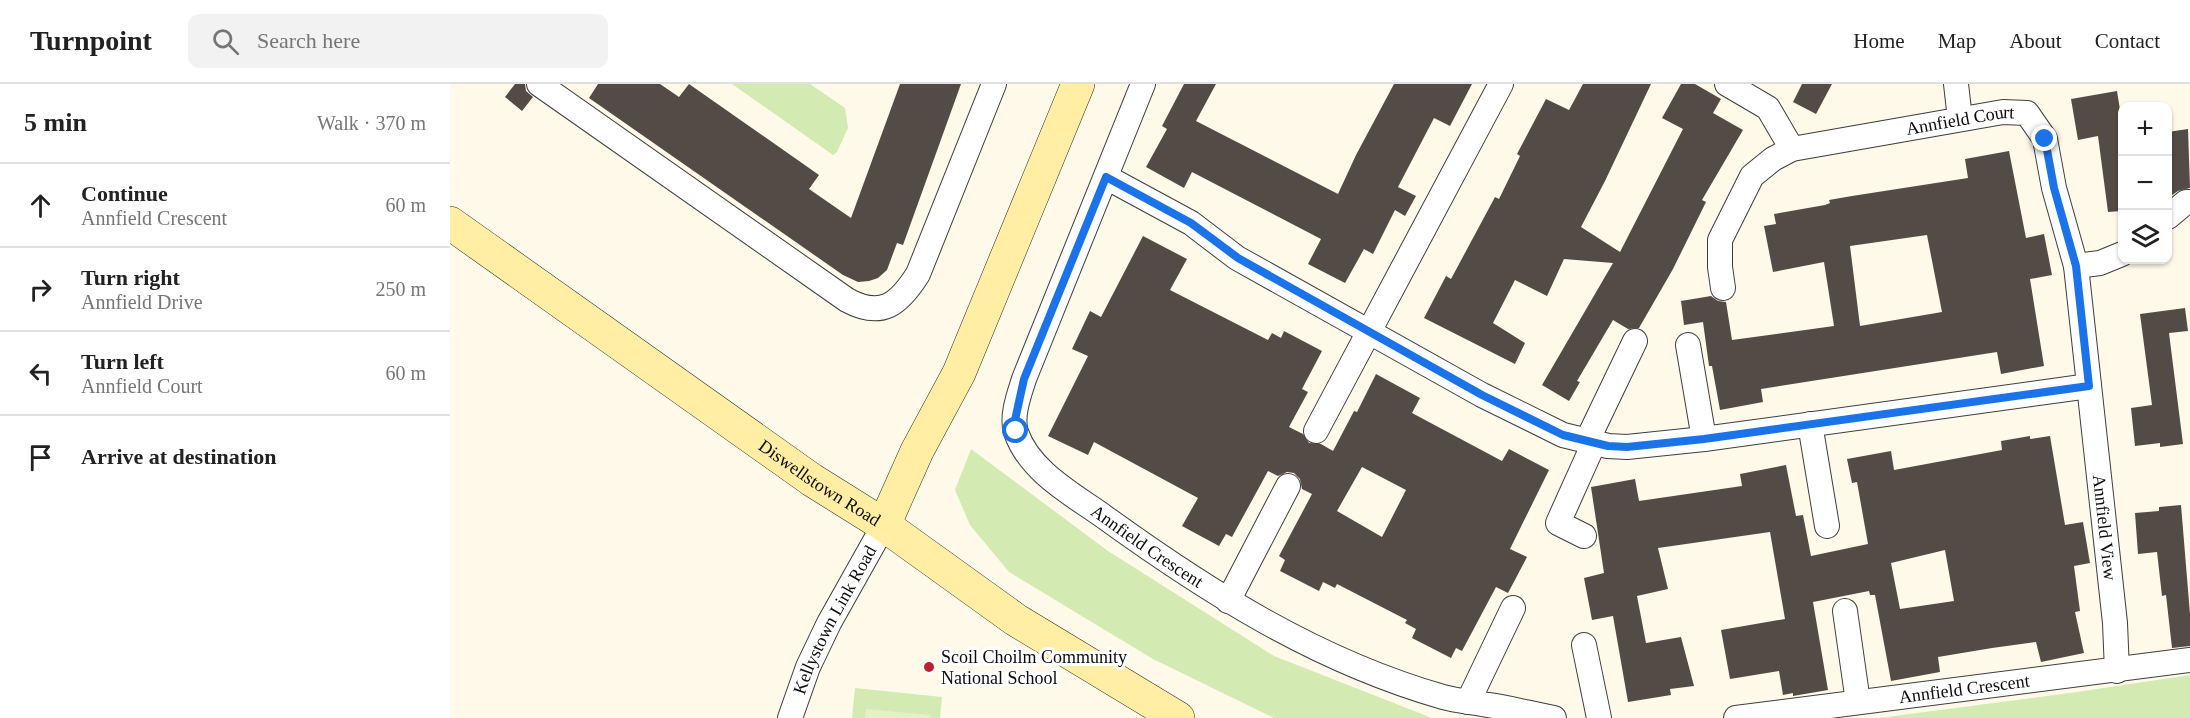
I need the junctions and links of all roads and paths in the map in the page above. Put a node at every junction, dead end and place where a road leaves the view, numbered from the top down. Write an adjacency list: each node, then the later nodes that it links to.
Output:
1 (539, 84): 2 (street)
2 (994, 84)
3 (1078, 84): 26 (street, Diswellstown Road)
4 (1143, 84): 10 (street, Annfield Crescent)
5 (1501, 84): 17 (street)
6 (1727, 84): 9 (street)
7 (1956, 84): 8 (street)
8 (1960, 119): 9 (street, Annfield Court); 15 (street, Annfield Court)
9 (1792, 149): 16 (street, Annfield Court)
10 (1106, 177): 17 (street); 29 (street, Annfield Crescent)
11 (2190, 202): 12 (street)
12 (2172, 214)
13 (450, 223): 26 (street, Diswellstown Road)
14 (2118, 256): 15 (street)
15 (2076, 266): 20 (street, Annfield Court)
16 (1724, 288)
17 (1369, 332): 22 (street); 24 (street)
18 (1635, 341): 24 (street)
19 (1688, 345): 23 (street)
20 (2089, 386): 21 (street); 34 (street, Annfield View)
21 (1810, 424): 23 (street); 27 (street)
22 (1316, 431)
23 (1704, 439): 24 (street)
24 (1591, 442): 28 (street)
25 (1288, 486): 29 (street)
26 (884, 525): 37 (street, Kellystown Link Road); 38 (street)
27 (1827, 526)
28 (1584, 536)
29 (1228, 601): 35 (street, Annfield Crescent)
30 (1513, 608): 35 (street)
31 (1845, 611): 36 (street)
32 (1584, 645): 40 (street)
33 (2190, 660): 34 (street, Annfield Crescent)
34 (2117, 670): 36 (street, Annfield Crescent)
35 (1468, 702): 39 (street, Annfield Crescent)
36 (1858, 702): 41 (street, Annfield Crescent)
37 (790, 718)
38 (1178, 718)
39 (1554, 718)
40 (1599, 718)
41 (1736, 718)

